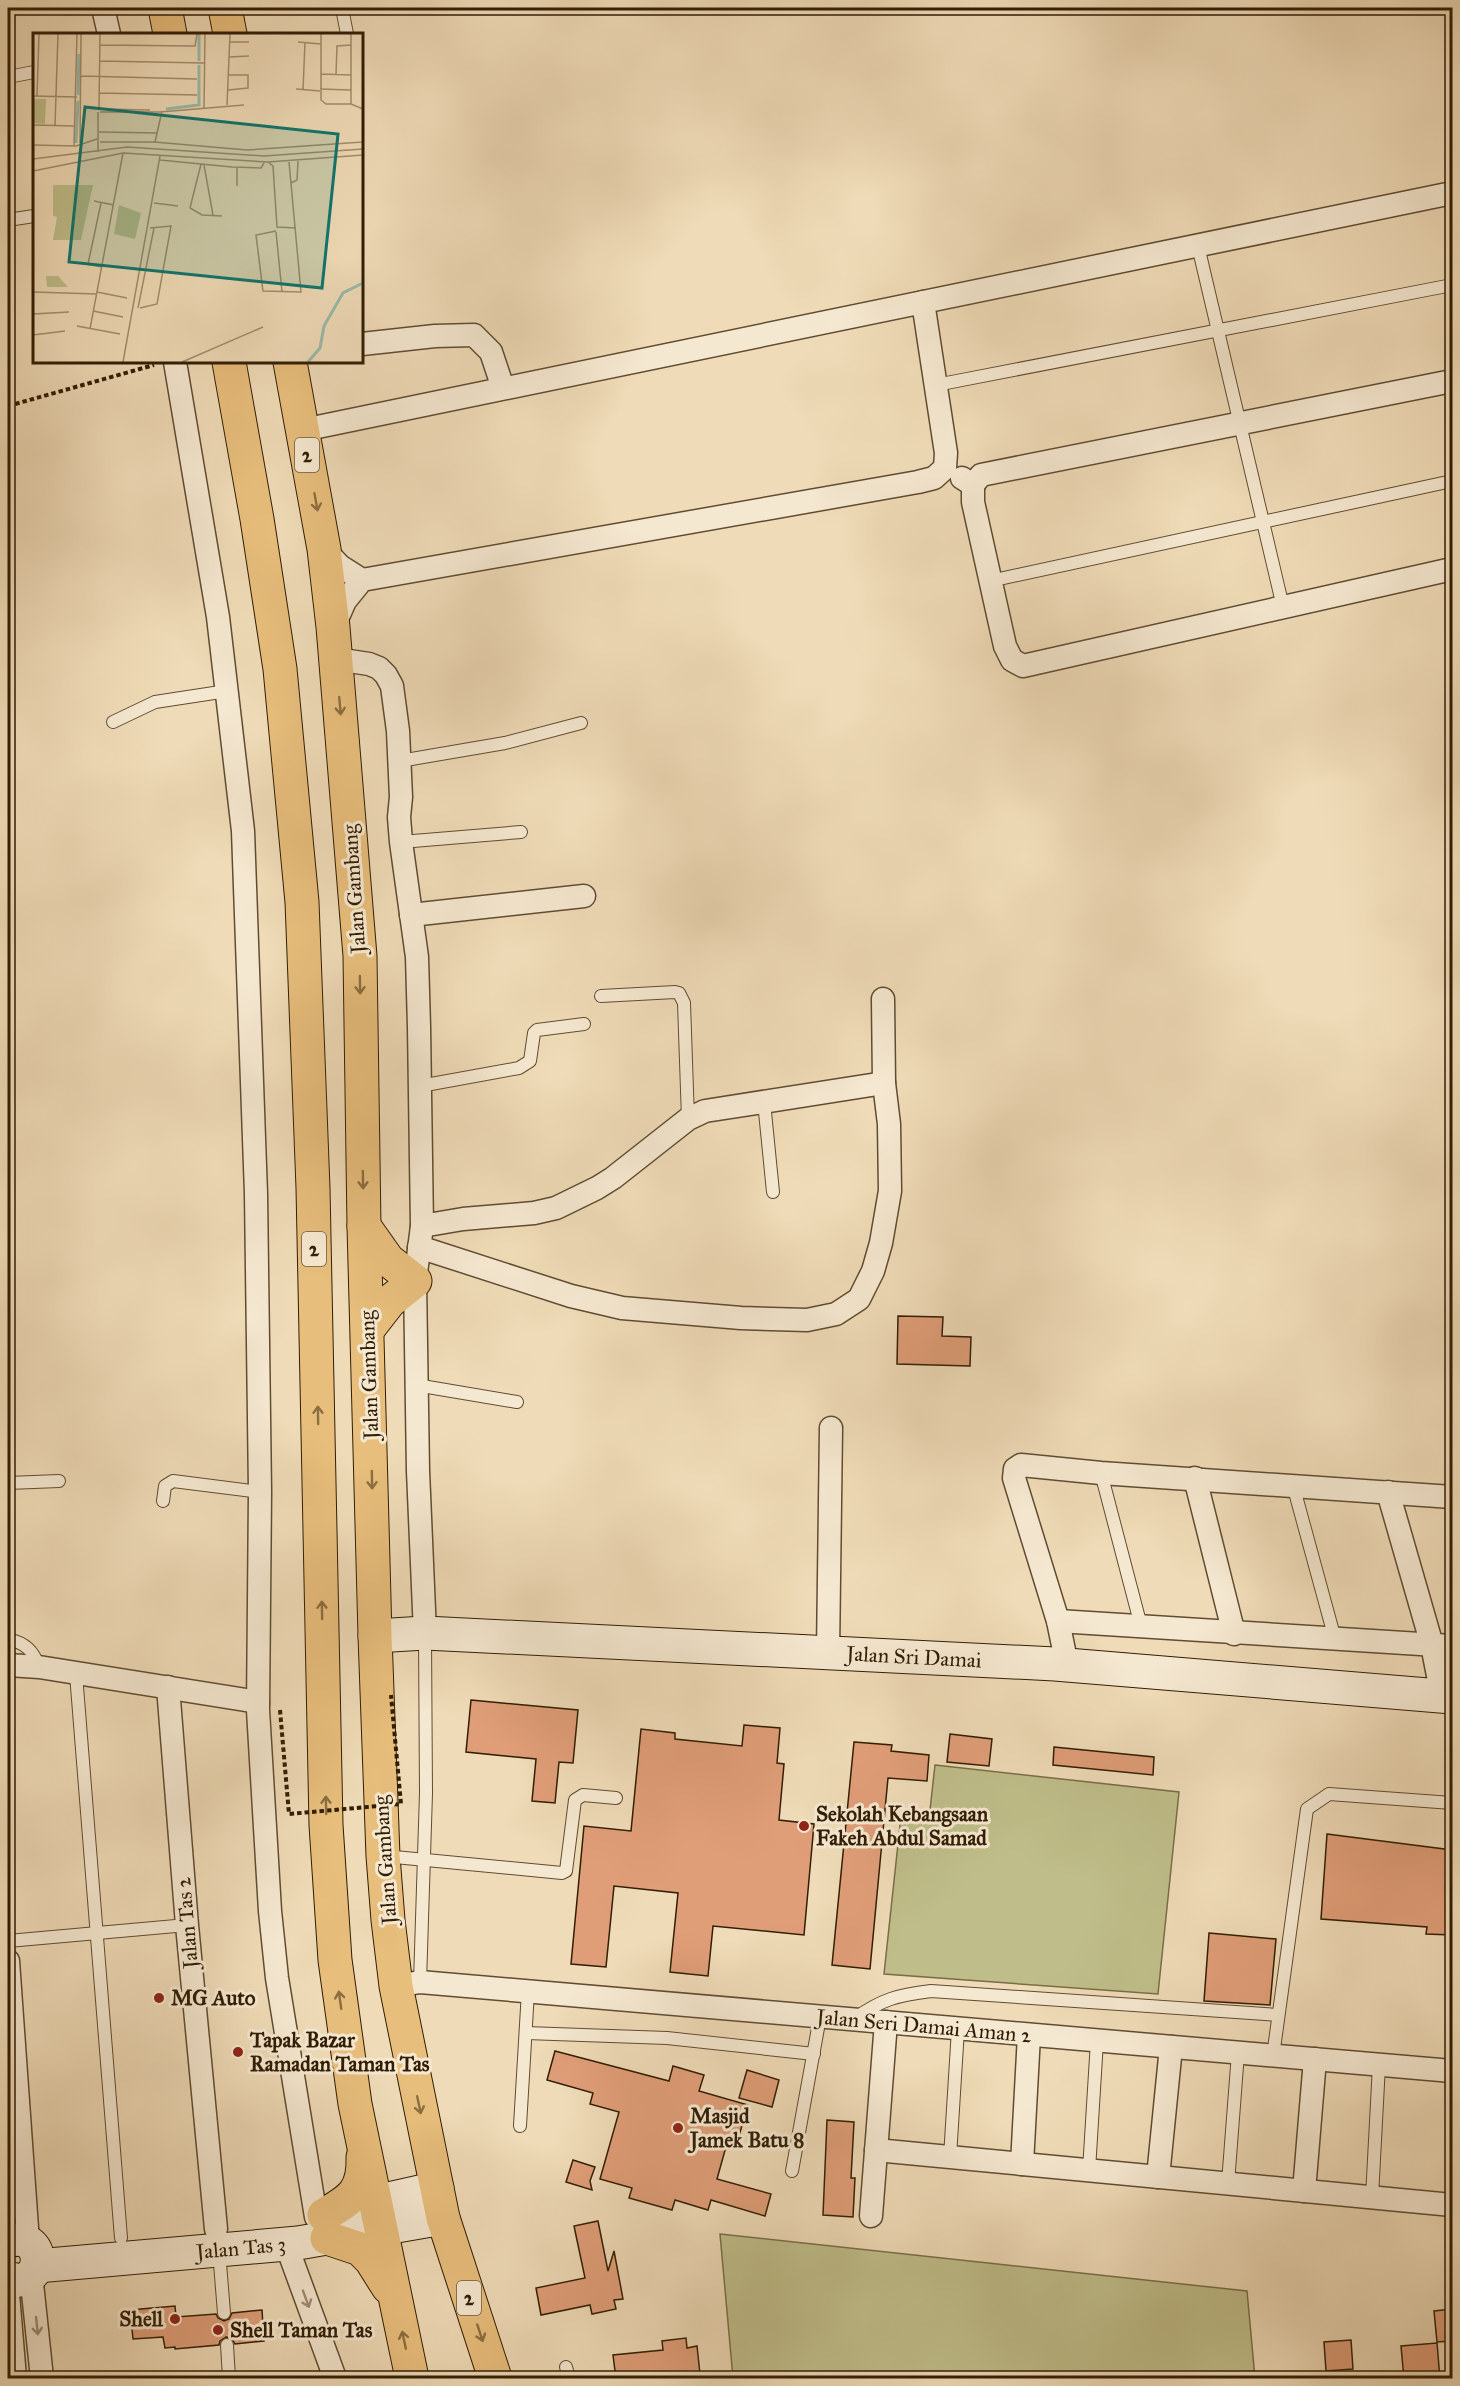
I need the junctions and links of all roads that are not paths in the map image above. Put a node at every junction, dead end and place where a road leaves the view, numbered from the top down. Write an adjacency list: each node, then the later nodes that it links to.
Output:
1 (103, 8): 5 (street)
2 (165, 8): 6 (highway)
3 (225, 8): 7 (highway)
4 (342, 8): 8 (lane)
5 (109, 33)
6 (170, 33)
7 (230, 33)
8 (347, 33)
9 (33, 72): 10 (lane)
10 (8, 77)
11 (1452, 193): 14 (street)
12 (33, 216): 13 (lane)
13 (8, 220)
14 (1198, 246): 16 (street); 17 (lane)
15 (1452, 285): 17 (lane)
16 (923, 302): 23 (street); 24 (street)
17 (1218, 331): 23 (lane); 25 (lane)
18 (363, 344): 24 (street)
19 (166, 363): 38 (street)
20 (229, 363): 112 (highway, 2, one-way to 20)
21 (290, 363): 26 (highway, Jalan Gambang / 2)
22 (1452, 381): 25 (street)
23 (936, 385): 27 (street)
24 (503, 388): 26 (street)
25 (1240, 423): 29 (street); 30 (lane)
26 (303, 430): 31 (highway, Jalan Gambang / 2, one-way to 31)
27 (945, 468): 29 (street); 33 (street)
28 (1452, 481): 30 (lane)
29 (972, 485): 34 (street)
30 (1263, 522): 34 (lane); 35 (lane)
31 (324, 549): 33 (street); 36 (highway, Jalan Gambang / 2)
32 (1452, 569): 35 (street)
33 (362, 580): 36 (street)
34 (990, 581): 35 (street)
35 (1283, 607)
36 (333, 627): 37 (highway, Jalan Gambang / 2)
37 (336, 660): 41 (street); 54 (highway, Jalan Gambang / 2, one-way to 54)
38 (226, 691): 39 (lane); 66 (street)
39 (113, 722)
40 (581, 723): 41 (lane)
41 (400, 761): 43 (street)
42 (521, 832): 43 (lane)
43 (401, 842): 45 (street)
44 (584, 896): 45 (street)
45 (411, 915): 50 (street)
46 (601, 996): 52 (lane)
47 (883, 999): 49 (street)
48 (584, 1024): 50 (lane)
49 (884, 1083): 51 (street); 55 (street)
50 (420, 1086): 55 (street)
51 (764, 1102): 52 (street); 53 (lane)
52 (688, 1119): 55 (street)
53 (773, 1192)
54 (364, 1226): 56 (highway); 57 (highway, Jalan Gambang / 2)
55 (421, 1236): 56 (street)
56 (415, 1281): 57 (highway); 58 (street)
57 (368, 1329): 74 (highway, Jalan Gambang / 2, one-way to 74)
58 (416, 1384): 59 (lane); 72 (street)
59 (518, 1402)
60 (831, 1428): 78 (street)
61 (1101, 1473): 62 (street); 70 (street); 71 (lane)
62 (1195, 1478): 65 (street); 73 (street)
63 (59, 1480): 64 (lane)
64 (8, 1483)
65 (1293, 1485): 67 (street); 76 (lane)
66 (260, 1492): 69 (lane); 85 (street)
67 (1388, 1492): 68 (street); 77 (street)
68 (1452, 1497)
69 (163, 1501)
70 (1058, 1621): 71 (street); 80 (street)
71 (1141, 1626): 73 (street)
72 (425, 1633): 74 (street, Jalan Sri Damai); 78 (street, Jalan Sri Damai); 89 (lane)
73 (1234, 1634): 76 (street)
74 (375, 1636): 88 (highway, Jalan Gambang / 2)
75 (8, 1639): 81 (lane)
76 (1335, 1639): 77 (street)
77 (1442, 1646): 84 (street)
78 (828, 1653): 80 (street, Jalan Sri Damai)
79 (8, 1665): 81 (street)
80 (1067, 1665): 84 (street, Jalan Sri Damai)
81 (39, 1667): 82 (street)
82 (76, 1674): 83 (street); 91 (lane)
83 (168, 1687): 85 (street); 90 (street, Jalan Tas 2)
84 (1447, 1697)
85 (258, 1702): 126 (street)
86 (616, 1798): 89 (lane)
87 (1452, 1803): 96 (lane)
88 (383, 1856): 89 (lane); 94 (highway, Jalan Gambang / 2)
89 (423, 1859): 94 (lane)
90 (187, 1925): 91 (lane); 128 (street, Jalan Tas 2)
91 (97, 1933): 92 (lane); 127 (lane)
92 (8, 1941)
93 (8, 1961): 130 (street)
94 (408, 1984): 95 (street, Jalan Seri Damai Aman 2); 122 (highway, Jalan Gambang / 2, one-way to 122)
95 (528, 1992): 97 (street, Jalan Seri Damai Aman 2); 101 (lane)
96 (1278, 2015): 98 (lane); 107 (lane)
97 (820, 2017): 98 (street, Jalan Seri Damai Aman 2); 106 (lane)
98 (853, 2019): 99 (street, Jalan Seri Damai Aman 2)
99 (886, 2022): 100 (street, Jalan Seri Damai Aman 2); 113 (street)
100 (958, 2029): 102 (street, Jalan Seri Damai Aman 2); 114 (lane)
101 (526, 2033): 106 (lane); 111 (lane)
102 (1029, 2035): 103 (street, Jalan Seri Damai Aman 2); 115 (street)
103 (1097, 2041): 104 (street, Jalan Seri Damai Aman 2); 117 (lane)
104 (1171, 2047): 105 (street, Jalan Seri Damai Aman 2); 118 (street)
105 (1238, 2053): 107 (street, Jalan Seri Damai Aman 2); 119 (lane)
106 (814, 2054): 116 (lane)
107 (1273, 2056): 108 (street, Jalan Seri Damai Aman 2)
108 (1315, 2059): 109 (street, Jalan Seri Damai Aman 2); 120 (street)
109 (1379, 2065): 110 (street, Jalan Seri Damai Aman 2); 121 (lane)
110 (1452, 2071)
111 (520, 2126)
112 (362, 2140): 124 (highway, 2); 126 (highway)
113 (876, 2150): 114 (street); 125 (street)
114 (950, 2157): 115 (street)
115 (1022, 2164): 117 (street)
116 (792, 2170)
117 (1089, 2170): 118 (street)
118 (1158, 2177): 119 (street)
119 (1228, 2183): 120 (street)
120 (1304, 2191): 121 (street)
121 (1372, 2197): 123 (street)
122 (440, 2203): 124 (street, Jalan Tas 3); 139 (highway, Jalan Gambang / 2, one-way to 139)
123 (1452, 2205)
124 (378, 2216): 126 (street, Jalan Tas 3); 131 (highway, 2)
125 (871, 2216)
126 (322, 2223): 128 (street, Jalan Tas 3); 129 (street, Jalan Tas 3); 131 (highway)
127 (121, 2238): 128 (street, Jalan Tas 3); 130 (street, Jalan Tas 3)
128 (217, 2240): 129 (street, Jalan Tas 3); 130 (street, Jalan Tas 3); 132 (lane)
129 (286, 2244): 137 (street, one-way to 137)
130 (22, 2263): 134 (street); 135 (street, one-way to 135)
131 (396, 2302): 138 (highway, 2, one-way to 131)
132 (224, 2313)
133 (227, 2345): 136 (lane)
134 (15, 2379)
135 (42, 2379)
136 (230, 2379)
137 (335, 2379)
138 (412, 2379)
139 (495, 2379)

